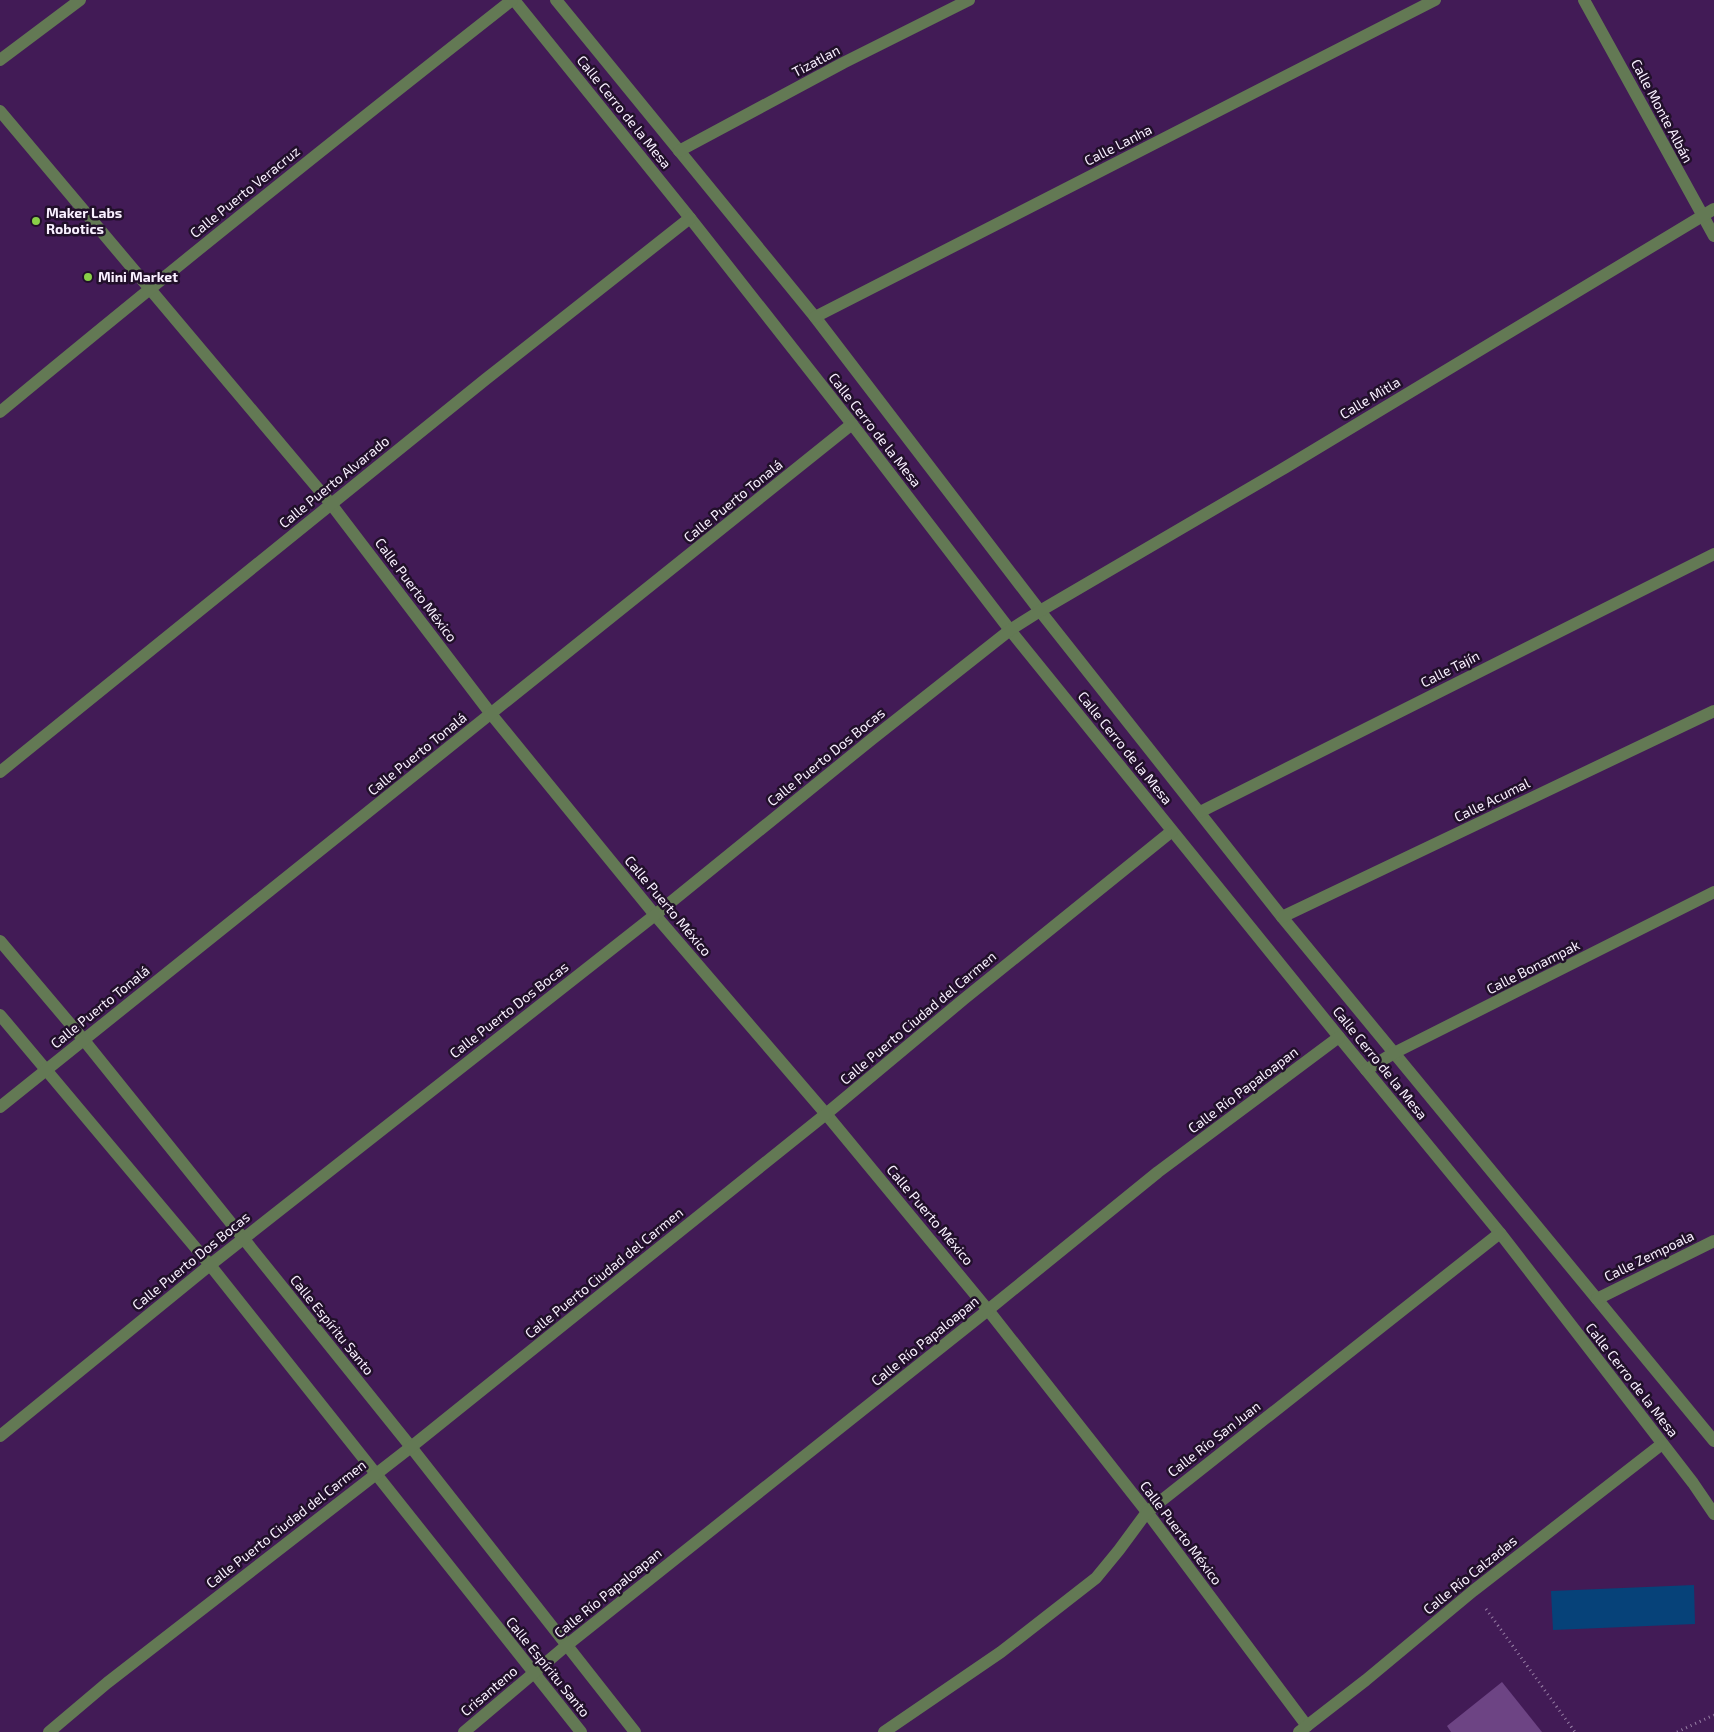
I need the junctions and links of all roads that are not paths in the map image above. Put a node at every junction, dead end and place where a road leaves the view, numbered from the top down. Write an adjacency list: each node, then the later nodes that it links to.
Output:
1 (80, 0): 7 (street)
2 (513, 0): 12 (street, Calle Cerro de la Mesa); 14 (street, Calle Puerto Veracruz)
3 (556, 0): 9 (street, Calle Cerro de la Mesa)
4 (969, 0): 9 (street, Tizatlan)
5 (1435, 0): 15 (street, Calle Lanha)
6 (1584, 0): 11 (street, Calle Monte Albán)
7 (0, 60)
8 (0, 111): 14 (street, Calle Puerto México)
9 (679, 151): 15 (street, Calle Cerro de la Mesa)
10 (1714, 209): 11 (street, Calle Mitla)
11 (1701, 216): 13 (street, Calle Monte Albán); 20 (street, Calle Mitla)
12 (690, 218): 17 (street, Calle Cerro de la Mesa); 18 (street, Calle Puerto Alvarado)
13 (1714, 236)
14 (150, 288): 16 (street, Calle Puerto Veracruz); 18 (street, Calle Puerto México)
15 (815, 317): 20 (street, Calle Cerro de la Mesa)
16 (0, 412)
17 (852, 424): 21 (street, Calle Cerro de la Mesa); 23 (street, Calle Puerto Tonalá)
18 (331, 504): 23 (street, Calle Puerto México); 24 (street, Calle Puerto Alvarado)
19 (1714, 554): 25 (street, Calle Tajín)
20 (1040, 611): 21 (street, Calle Puerto Dos Bocas); 25 (street, Calle Cerro de la Mesa)
21 (1010, 630): 26 (street, Calle Cerro de la Mesa); 28 (street, Calle Puerto Dos Bocas)
22 (1714, 711): 29 (street, Calle Acumal)
23 (491, 714): 28 (street, Calle Puerto México); 33 (street, Calle Puerto Tonalá)
24 (0, 772)
25 (1200, 812): 29 (street, Calle Cerro de la Mesa)
26 (1172, 831): 32 (street, Calle Cerro de la Mesa); 38 (street, Calle Puerto Ciudad del Carmen)
27 (1714, 892): 34 (street, Calle Bonampak)
28 (655, 915): 38 (street, Calle Puerto México); 40 (street, Calle Puerto Dos Bocas)
29 (1282, 917): 34 (street, Calle Cerro de la Mesa)
30 (0, 941): 33 (street, Calle Espíritu Santo)
31 (0, 1015): 35 (street, Calle Espíritu Santo)
32 (1339, 1037): 36 (street, Calle Cerro de la Mesa); 44 (street, Calle Río Papaloapan)
33 (83, 1039): 35 (street, Calle Puerto Tonalá); 40 (street, Calle Espíritu Santo)
34 (1394, 1053): 36 (street, Calle Bonampak); 43 (street, Calle Cerro de la Mesa)
35 (46, 1070): 37 (street, Calle Puerto Tonalá); 42 (street, Calle Espíritu Santo)
36 (1366, 1070): 39 (street, Calle Cerro de la Mesa)
37 (0, 1107)
38 (826, 1114): 44 (street, Calle Puerto México); 48 (street, Calle Puerto Ciudad del Carmen)
39 (1500, 1233): 47 (street, Calle Cerro de la Mesa); 50 (street, Calle Río San Juan)
40 (243, 1238): 42 (street, Calle Puerto Dos Bocas); 48 (street, Calle Espíritu Santo)
41 (1714, 1241): 43 (street, Calle Zempoala)
42 (210, 1265): 45 (street, Calle Puerto Dos Bocas); 49 (street, Calle Espíritu Santo)
43 (1597, 1299): 46 (street, Calle Cerro de la Mesa)
44 (988, 1310): 50 (street, Calle Puerto México); 52 (street, Calle Río Papaloapan)
45 (0, 1436)
46 (1714, 1441)
47 (1662, 1444): 51 (street, Calle Cerro de la Mesa); 54 (street, Calle Río Calzadas)
48 (411, 1446): 49 (street, Calle Puerto Ciudad del Carmen); 52 (street, Calle Espíritu Santo)
49 (374, 1474): 53 (street, Calle Espíritu Santo); 55 (street, Calle Puerto Ciudad del Carmen)
50 (1147, 1512): 54 (street, Calle Puerto México); 59 (street, Calle Río San Juan)
51 (1714, 1514)
52 (568, 1645): 53 (street, Calle Río Papaloapan); 58 (street, Calle Espíritu Santo)
53 (534, 1674): 56 (street, Crisanteno); 57 (street, Calle Espíritu Santo)
54 (1303, 1729)
55 (49, 1732)
56 (464, 1732)
57 (581, 1732)
58 (636, 1732)
59 (884, 1732)

